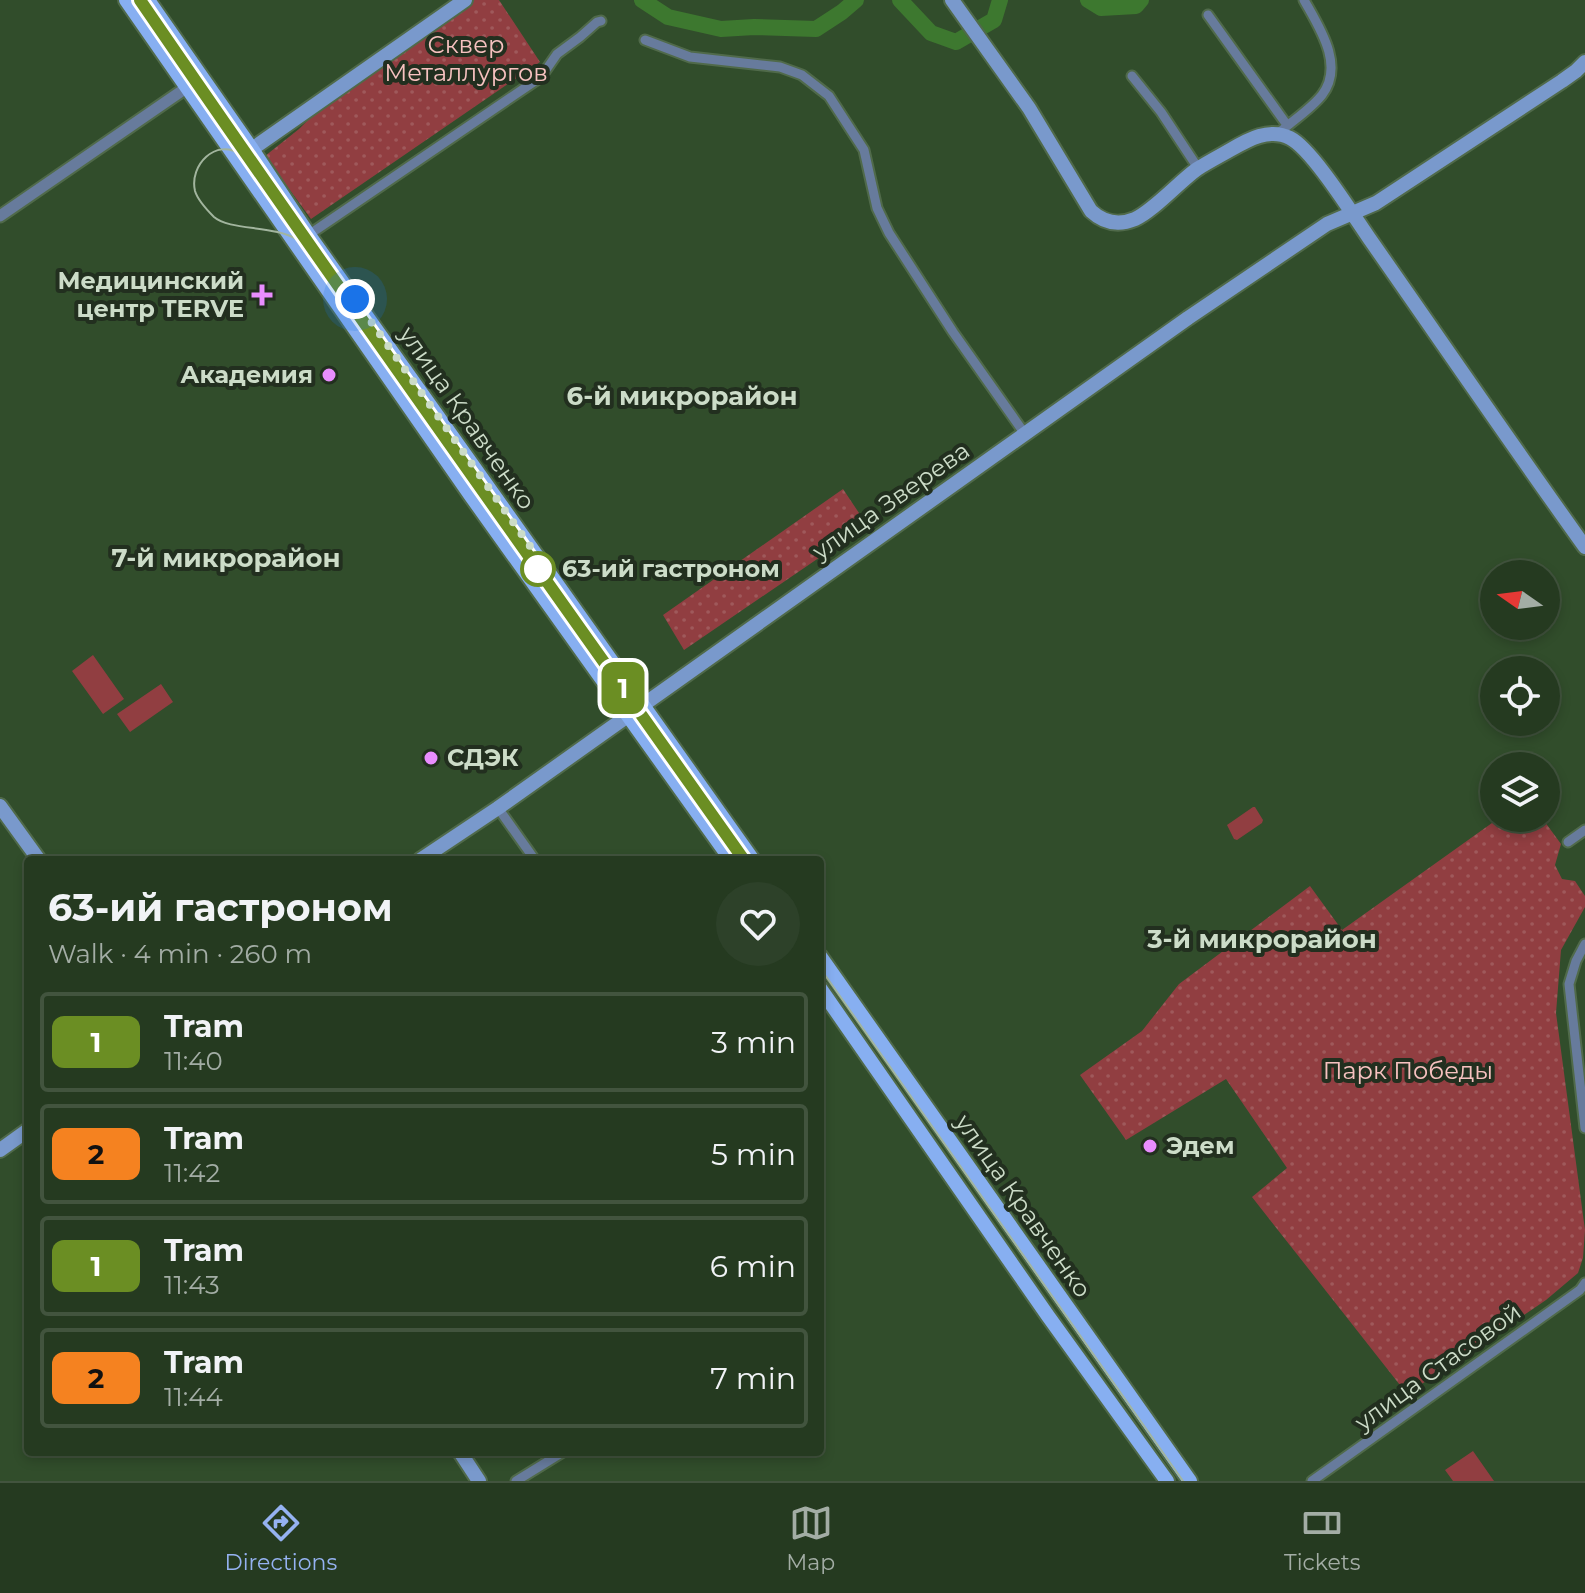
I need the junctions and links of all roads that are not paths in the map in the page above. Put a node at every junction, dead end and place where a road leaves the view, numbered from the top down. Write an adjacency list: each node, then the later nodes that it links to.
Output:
1 (126, 0): 12 (main road, улица Кравченко)
2 (148, 0): 11 (main road, улица Кравченко)
3 (465, 0): 17 (main road)
4 (952, 0): 19 (main road)
5 (1304, 0): 15 (street)
6 (1208, 15): 15 (street)
7 (601, 21): 22 (street)
8 (645, 40): 26 (street)
9 (1585, 62): 20 (main road, улица Зверева)
10 (1132, 76): 19 (street)
11 (202, 77): 12 (street); 13 (main road, улица Кравченко)
12 (187, 87): 14 (main road, улица Кравченко); 21 (street)
13 (235, 124): 14 (main road); 16 (street); 17 (main road, улица Кравченко)
14 (216, 129): 16 (main road, улица Кравченко)
15 (1283, 129): 19 (main road); 20 (main road)
16 (225, 142): 18 (main road, улица Кравченко)
17 (252, 149): 18 (main road); 22 (main road, улица Кравченко)
18 (237, 159): 23 (main road, улица Кравченко)
19 (1198, 168)
20 (1352, 213): 26 (main road, улица Зверева); 29 (main road)
21 (0, 216)
22 (309, 235): 23 (street); 24 (main road, улица Кравченко)
23 (295, 244): 25 (main road, улица Кравченко)
24 (422, 394): 25 (street); 27 (main road, улица Кравченко)
25 (407, 406): 28 (main road, улица Кравченко)
26 (1025, 434): 32 (main road, улица Зверева)
27 (454, 439): 28 (street); 30 (main road, улица Кравченко)
28 (439, 451): 31 (main road, улица Кравченко)
29 (1585, 547)
30 (591, 632): 31 (street); 32 (main road, улица Кравченко)
31 (577, 643): 33 (main road, улица Кравченко)
32 (643, 705): 33 (main road, улица Зверева); 34 (main road, улица Кравченко)
33 (627, 715): 36 (main road, улица Кравченко); 37 (main road, улица Зверева)
34 (706, 796): 36 (street); 44 (main road, улица Кравченко)
35 (0, 806): 40 (main road)
36 (692, 806): 43 (main road, улица Кравченко)
37 (498, 808): 41 (main road, улица Зверева); 42 (street)
38 (1585, 830): 39 (street)
39 (1568, 842)
40 (36, 856)
41 (426, 856)
42 (532, 856)
43 (728, 856)
44 (745, 856)
45 (1585, 944): 54 (street)
46 (824, 962): 47 (main road, улица Кравченко)
47 (841, 985): 48 (street); 50 (main road, улица Кравченко)
48 (824, 992)
49 (824, 993): 51 (main road, улица Кравченко)
50 (876, 1035): 51 (street); 52 (main road, улица Кравченко)
51 (860, 1046): 53 (main road, улица Кравченко)
52 (910, 1083): 53 (street); 58 (main road, улица Кравченко)
53 (894, 1094): 59 (main road, улица Кравченко)
54 (1585, 1128)
55 (24, 1133): 56 (main road)
56 (0, 1150)
57 (1585, 1283): 66 (street, улица Стасовой)
58 (1112, 1371): 59 (street); 65 (main road, улица Кравченко)
59 (1097, 1383): 64 (main road, улица Кравченко)
60 (463, 1456): 62 (main road)
61 (557, 1456): 63 (street)
62 (479, 1481)
63 (516, 1481)
64 (1167, 1481)
65 (1190, 1481)
66 (1312, 1481)

